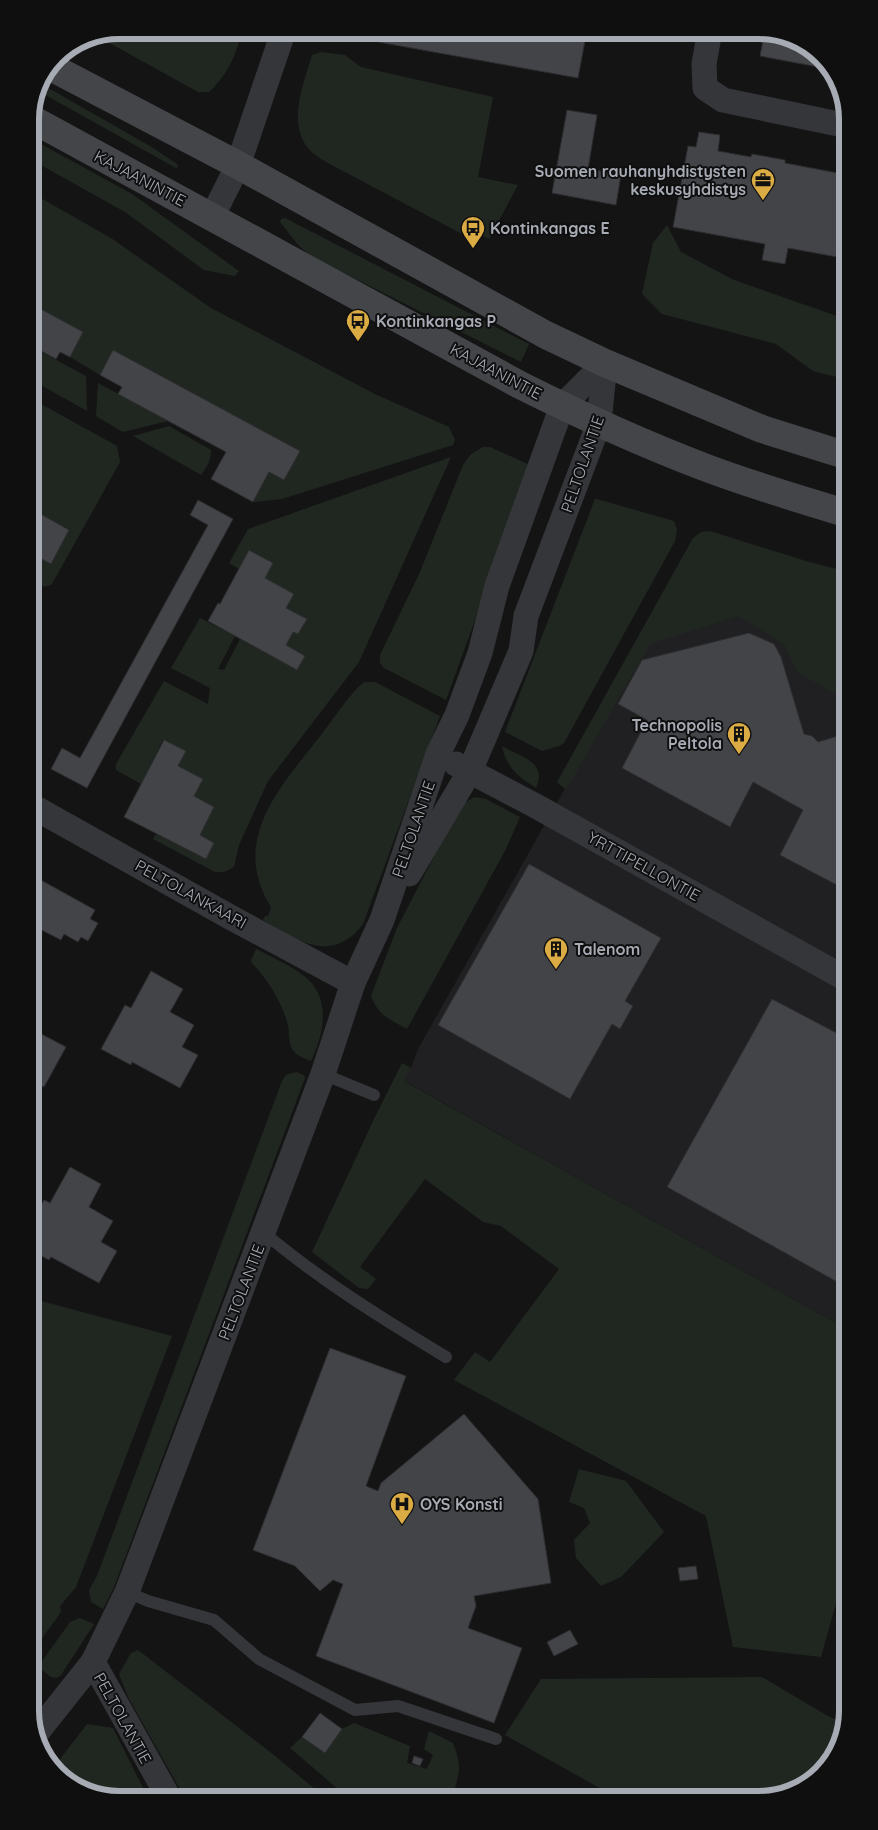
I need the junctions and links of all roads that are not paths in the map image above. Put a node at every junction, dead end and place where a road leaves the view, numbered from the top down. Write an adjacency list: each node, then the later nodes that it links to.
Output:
1 (281, 39): 6 (street)
2 (708, 39): 5 (street)
3 (55, 70): 6 (main road)
4 (39, 123): 7 (main road, KAJAANINTIE)
5 (839, 124)
6 (238, 165): 7 (street); 8 (main road)
7 (212, 217): 9 (main road, KAJAANINTIE)
8 (605, 363): 9 (street, PELTOLANTIE); 10 (street, PELTOLANTIE); 11 (main road)
9 (562, 406): 10 (main road, KAJAANINTIE); 13 (street, PELTOLANTIE)
10 (600, 423): 12 (main road, KAJAANINTIE); 14 (street, PELTOLANTIE)
11 (839, 453)
12 (839, 511)
13 (438, 754): 14 (street, YRTTIPELLONTIE); 16 (street, PELTOLANTIE)
14 (470, 771): 16 (street, PELTOLANTIE); 17 (street, YRTTIPELLONTIE)
15 (39, 809): 18 (street, PELTOLANKAARI)
16 (382, 920): 18 (street, PELTOLANTIE)
17 (839, 975)
18 (353, 983): 19 (street, PELTOLANTIE)
19 (323, 1074): 20 (lane); 21 (street, PELTOLANTIE)
20 (374, 1095)
21 (263, 1232): 22 (lane); 23 (street, PELTOLANTIE)
22 (446, 1357)
23 (127, 1592): 24 (street, PELTOLANTIE); 26 (lane)
24 (93, 1662): 25 (street, PELTOLANTIE); 27 (street, PELTOLANTIE)
25 (40, 1728)
26 (496, 1739)
27 (165, 1791)

